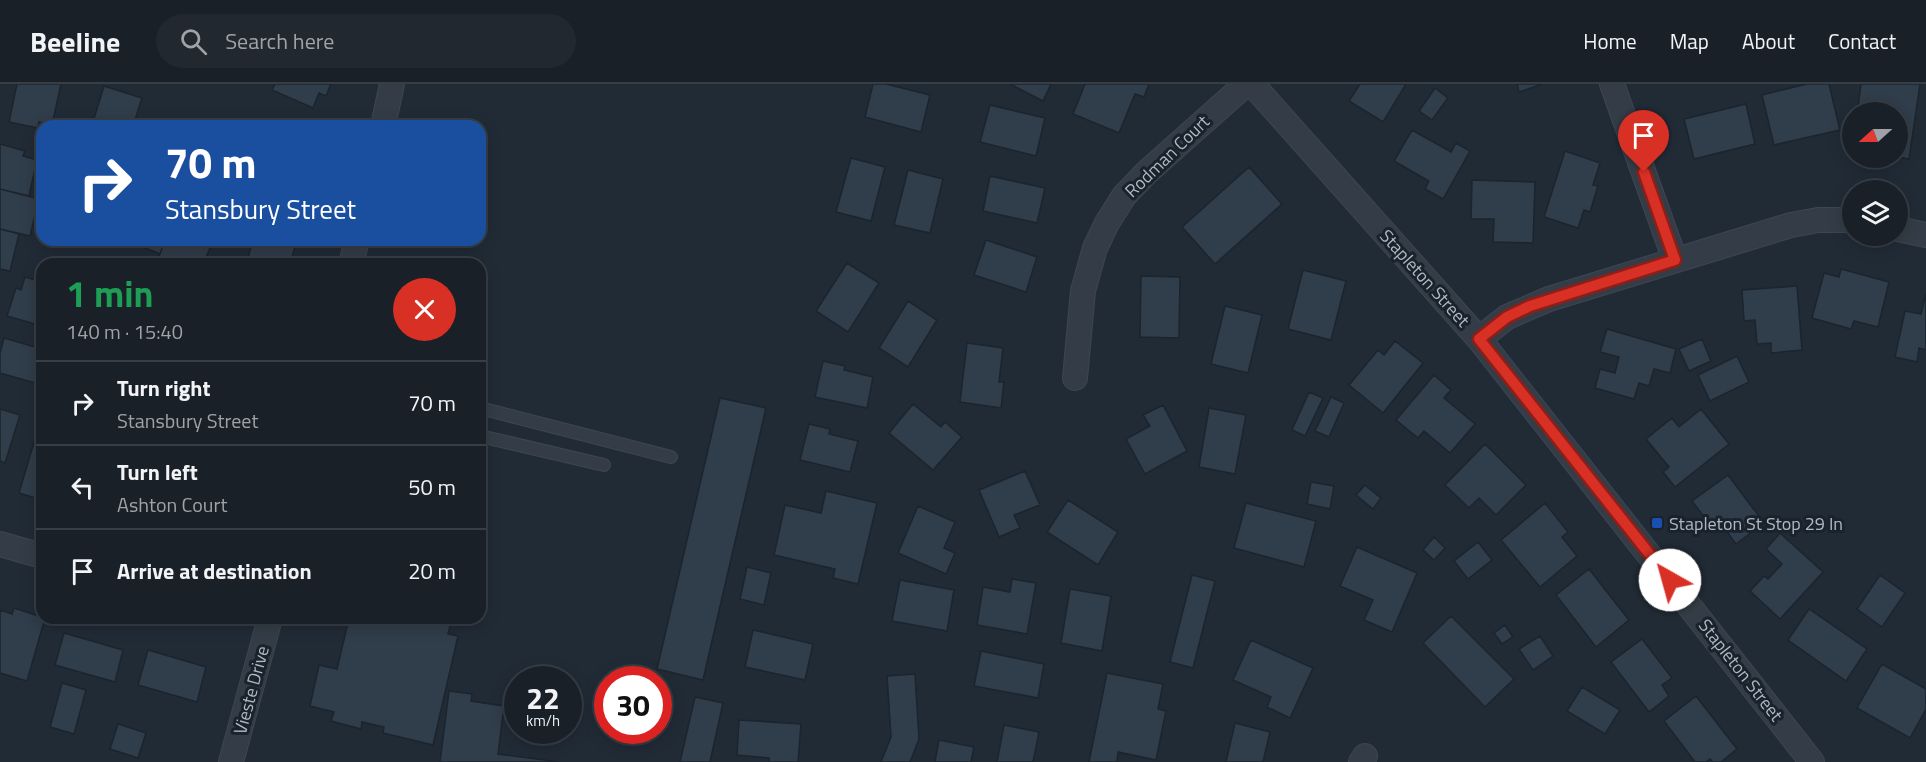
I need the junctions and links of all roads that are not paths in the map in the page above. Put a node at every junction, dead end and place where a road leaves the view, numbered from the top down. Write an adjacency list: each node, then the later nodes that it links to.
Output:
1 (392, 84): 5 (street)
2 (1246, 84): 11 (street, Rodman Court)
3 (1252, 84): 10 (street, Stapleton Street)
4 (1612, 84): 9 (street)
5 (384, 120)
6 (1842, 220): 9 (street)
7 (1908, 231): 8 (street)
8 (1926, 235)
9 (1675, 260): 10 (street)
10 (1479, 339): 20 (street, Stapleton Street)
11 (1075, 378)
12 (486, 410): 14 (lane)
13 (486, 437): 15 (lane)
14 (671, 457)
15 (604, 465)
16 (0, 544): 17 (street)
17 (36, 554)
18 (265, 624): 19 (street, Vieste Drive)
19 (231, 762)
20 (1812, 762)

